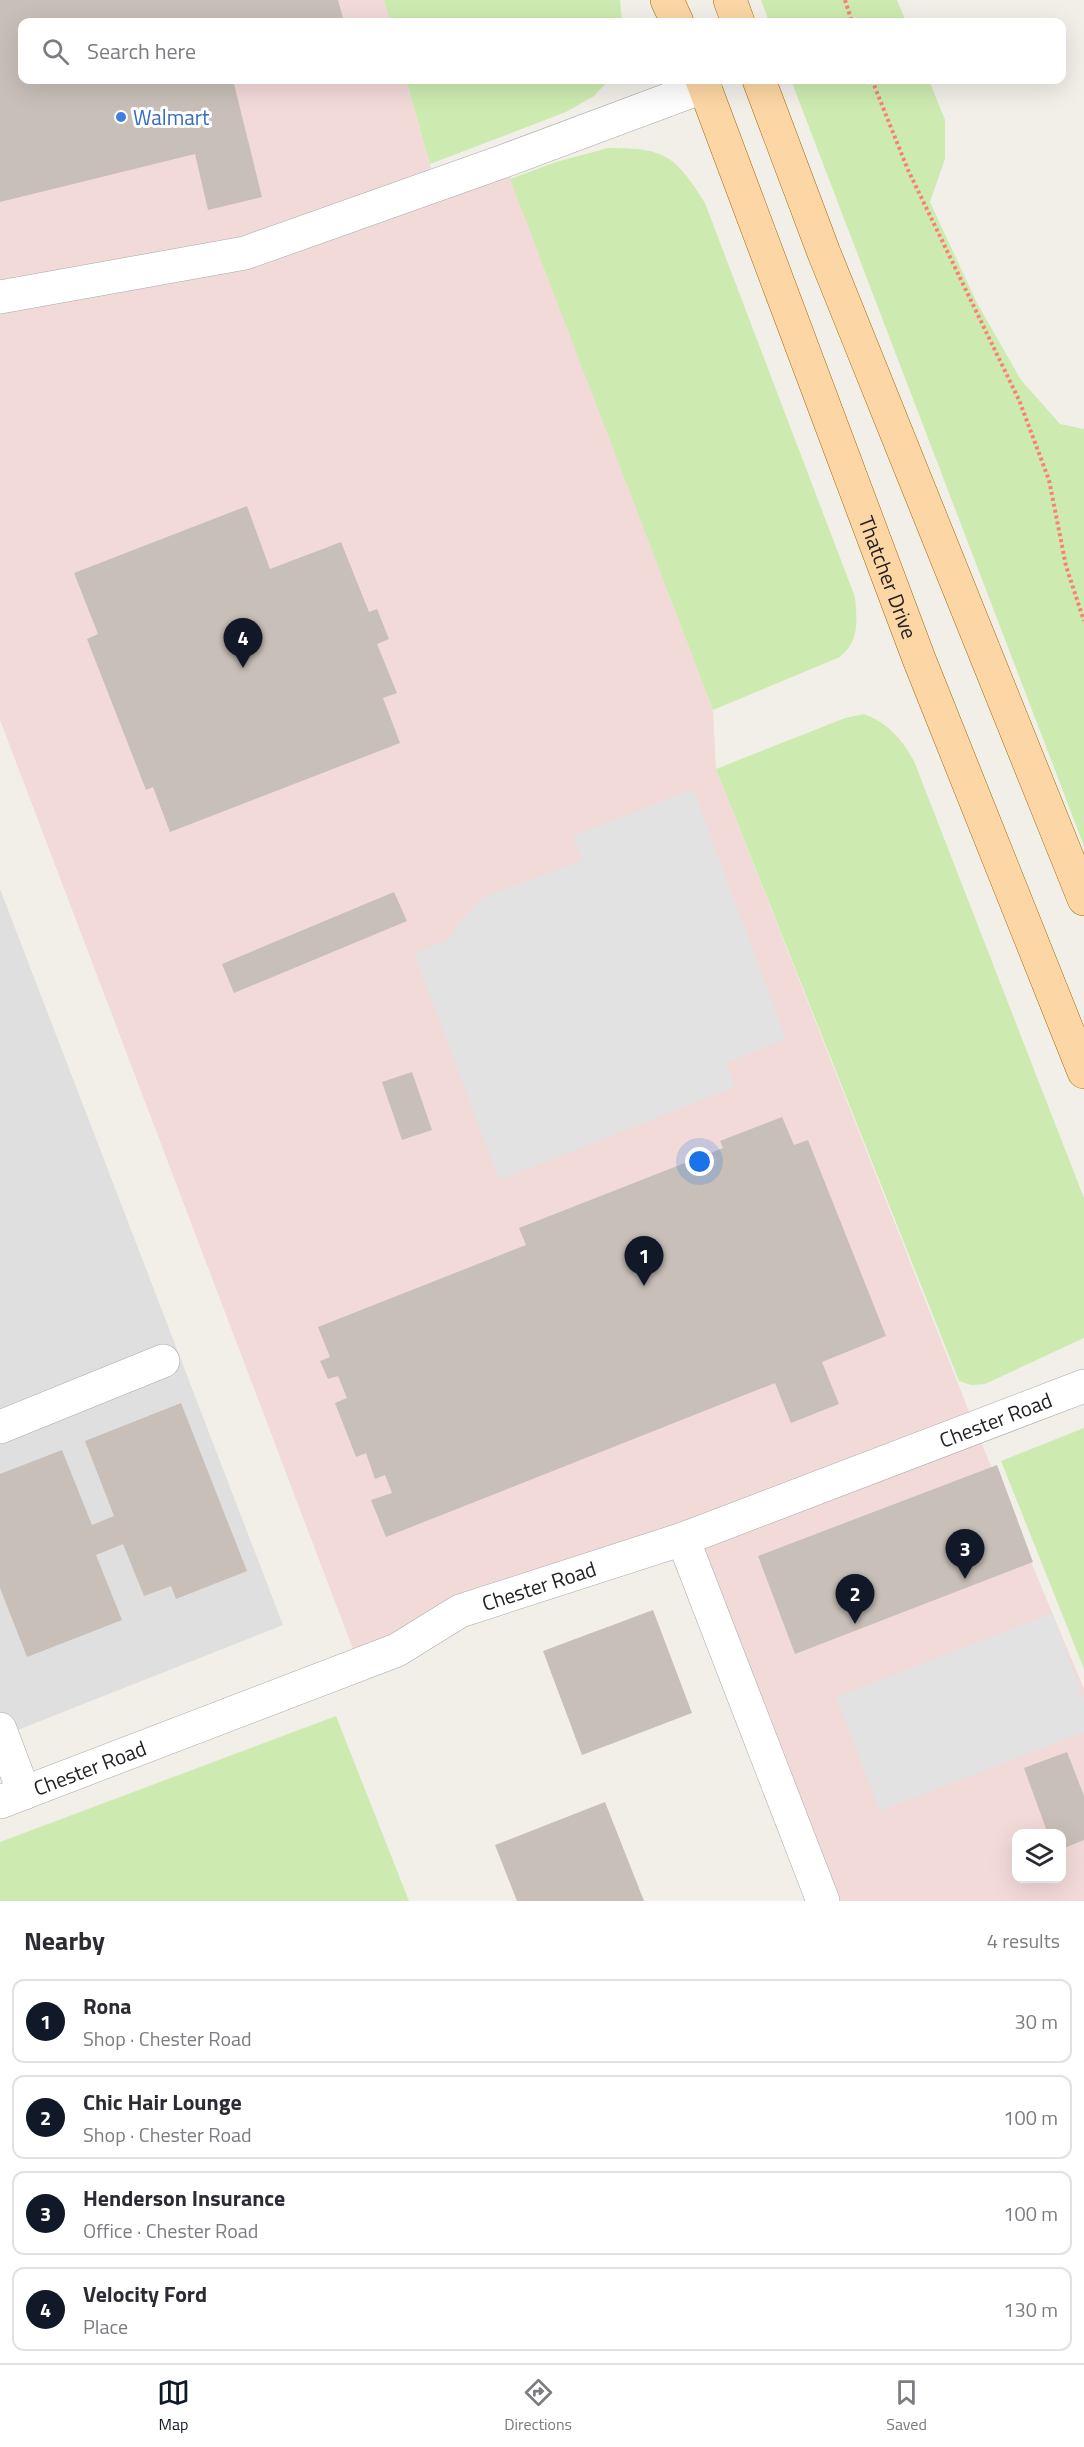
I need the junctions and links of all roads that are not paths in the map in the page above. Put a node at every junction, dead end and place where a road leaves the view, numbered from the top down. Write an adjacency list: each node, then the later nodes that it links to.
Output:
1 (667, 0): 3 (main road)
2 (730, 0): 4 (main road)
3 (675, 18)
4 (737, 18)
5 (700, 84): 8 (street)
6 (703, 84): 10 (main road, Thatcher Drive)
7 (761, 84): 9 (main road)
8 (0, 297)
9 (1084, 899)
10 (1084, 1072)
11 (163, 1360): 13 (street)
12 (1084, 1386): 14 (street, Chester Road)
13 (0, 1427)
14 (683, 1539): 16 (street, Chester Road); 17 (street)
15 (0, 1729): 16 (street)
16 (12, 1797)
17 (823, 1901)

